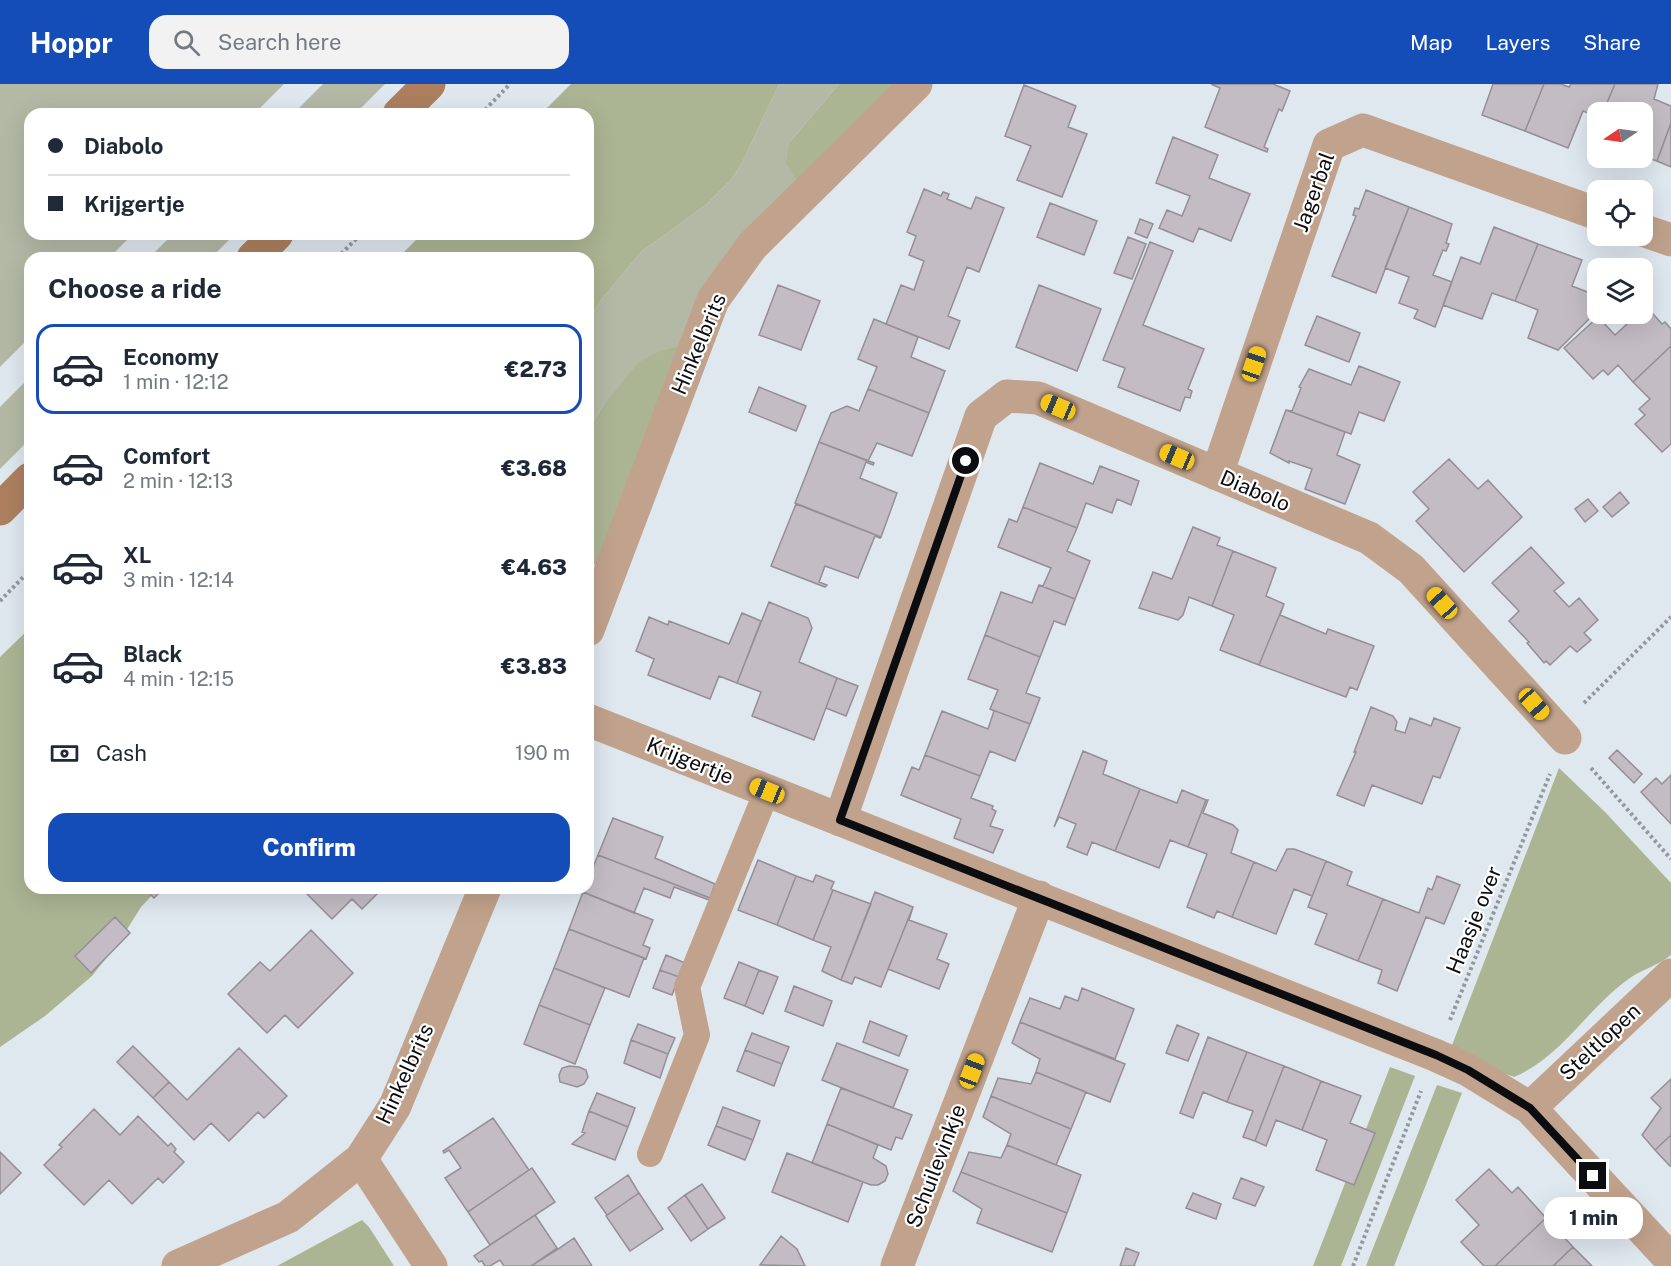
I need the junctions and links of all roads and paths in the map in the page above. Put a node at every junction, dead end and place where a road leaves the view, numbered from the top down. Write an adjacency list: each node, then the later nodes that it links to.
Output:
1 (429, 84): 4 (main road)
2 (510, 84): 5 (path)
3 (916, 84): 18 (street, Hinkelbrits)
4 (405, 108)
5 (487, 108)
6 (1587, 210): 13 (street, Jagerbal)
7 (1653, 234): 10 (street)
8 (271, 240): 11 (main road)
9 (355, 240): 12 (path)
10 (1671, 240)
11 (259, 252)
12 (343, 252)
13 (1217, 474): 21 (street, Diabolo); 23 (street, Diabolo)
14 (24, 485): 15 (main road)
15 (0, 508)
16 (24, 576): 17 (path)
17 (0, 601)
18 (594, 614)
19 (1671, 617): 21 (path, Haasje over)
20 (594, 722): 22 (street, Krijgertje)
21 (1565, 738): 24 (path); 28 (path, Haasje over)
22 (767, 791): 23 (street, Krijgertje); 30 (lane)
23 (840, 820): 26 (street, Krijgertje)
24 (1671, 859)
25 (482, 894): 31 (street, Hinkelbrits)
26 (1039, 897): 28 (street, Krijgertje); 35 (street, Schuilevinkje)
27 (1671, 975): 29 (street, Steltlopen)
28 (1436, 1055): 29 (street, Krijgertje); 36 (path, Haasje over)
29 (1530, 1108): 32 (street, Krijgertje)
30 (650, 1154)
31 (361, 1159): 33 (street, Hinkelbrits); 34 (street)
32 (1671, 1260)
33 (178, 1266)
34 (431, 1266)
35 (897, 1266)
36 (1353, 1266)

